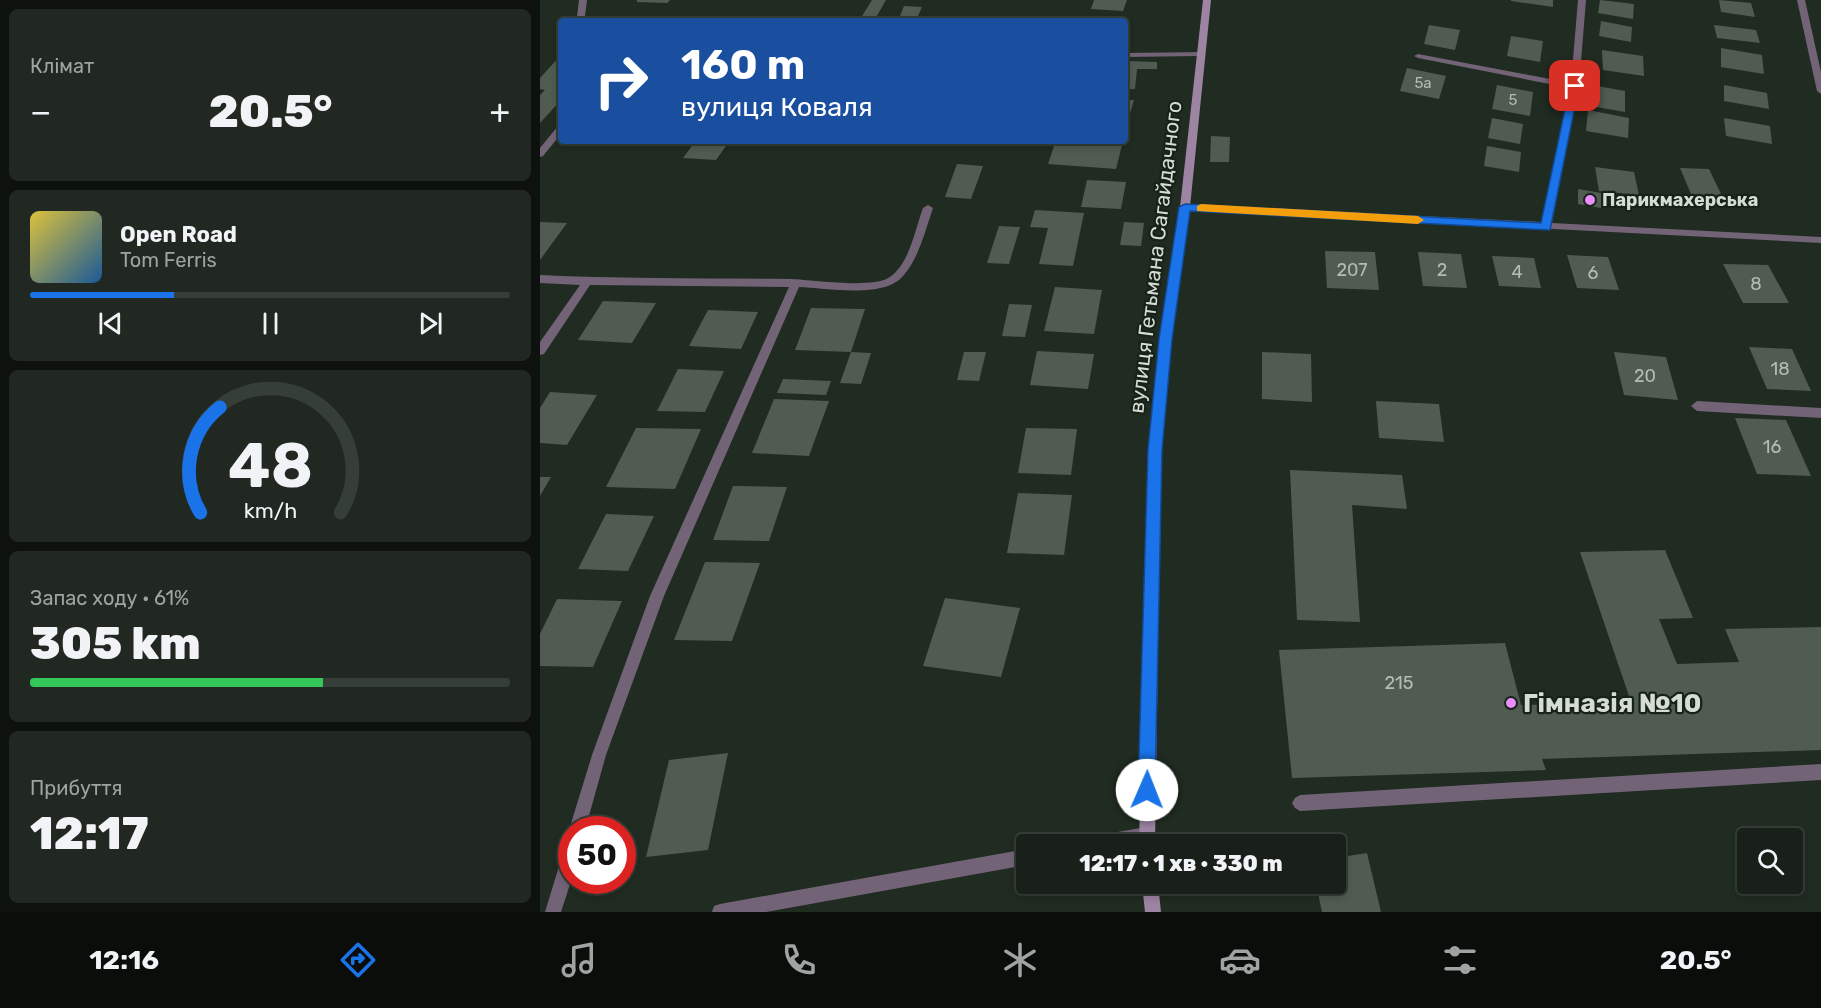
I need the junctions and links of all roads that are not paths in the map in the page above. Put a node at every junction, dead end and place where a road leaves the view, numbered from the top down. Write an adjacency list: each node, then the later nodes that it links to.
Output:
1 (583, 0): 5 (street)
2 (1207, 0): 6 (main road, вулиця Гетьмана Сагайдачного)
3 (1582, 0): 9 (street)
4 (1801, 0): 10 (street)
5 (582, 18)
6 (1201, 54): 7 (street); 13 (main road, вулиця Гетьмана Сагайдачного)
7 (1128, 55)
8 (1418, 56): 9 (street)
9 (1575, 86): 15 (street)
10 (1821, 91)
11 (558, 132): 12 (street)
12 (540, 154)
13 (1185, 207): 15 (street); 26 (main road, вулиця Гетьмана Сагайдачного)
14 (928, 208): 19 (street)
15 (1546, 227): 16 (street)
16 (1821, 240)
17 (540, 279): 18 (street)
18 (586, 282): 19 (street); 20 (street)
19 (796, 283): 25 (street)
20 (540, 351)
21 (1696, 406): 22 (street)
22 (1821, 413)
23 (1821, 772): 24 (street)
24 (1300, 804)
25 (581, 816)
26 (1146, 834)
27 (1016, 859): 31 (street)
28 (559, 894): 30 (street)
29 (1151, 894): 32 (main road)
30 (554, 912)
31 (720, 912)
32 (1153, 912)

